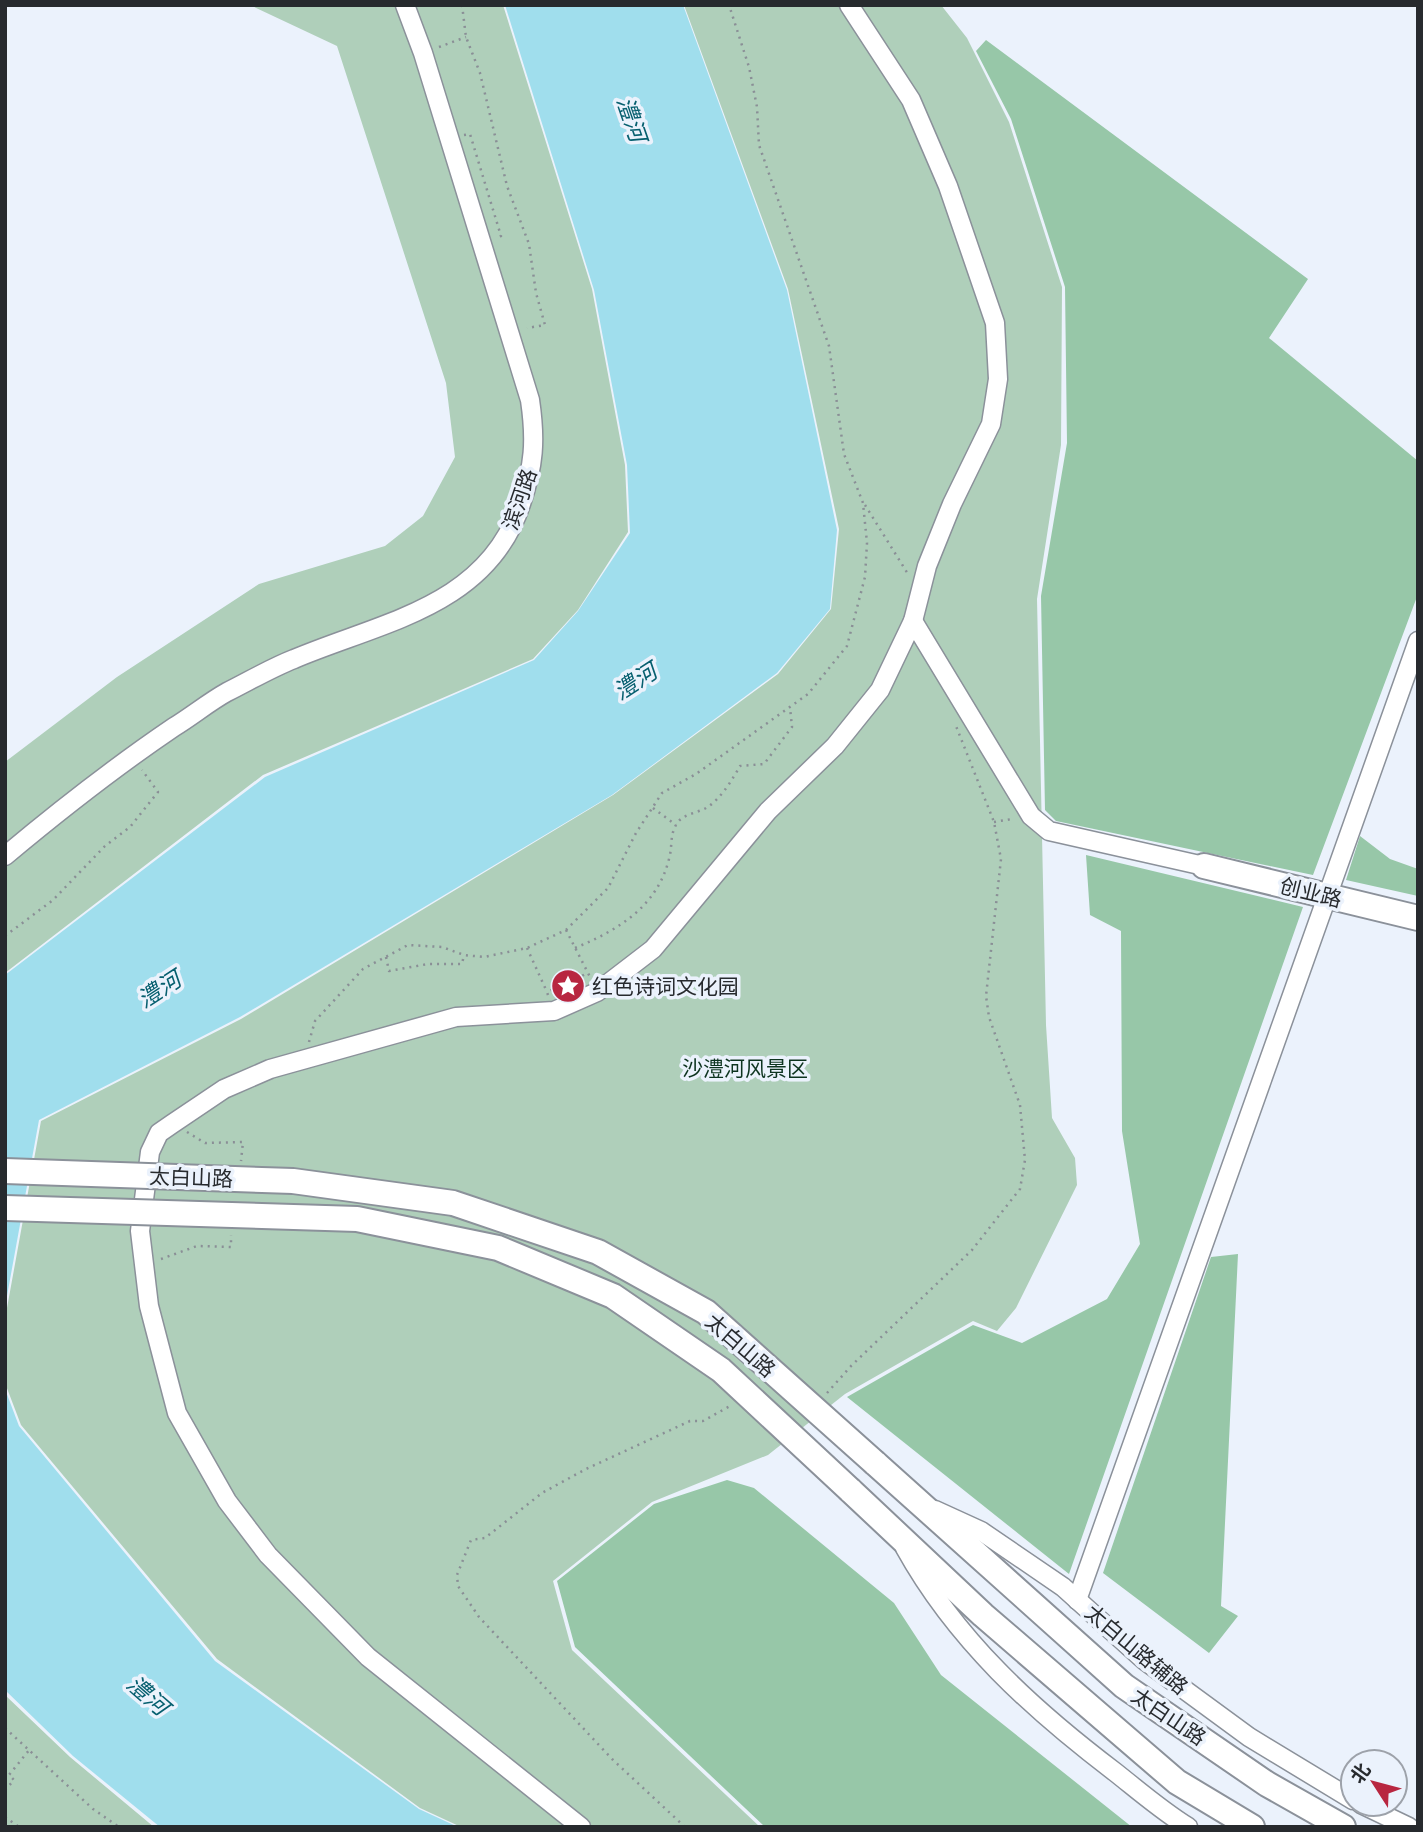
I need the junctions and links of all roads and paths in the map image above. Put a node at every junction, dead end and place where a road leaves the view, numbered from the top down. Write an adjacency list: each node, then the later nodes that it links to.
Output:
1 (405, 5): 6 (street, 滨河路)
2 (462, 5): 5 (path)
3 (729, 5): 8 (path)
4 (849, 5): 9 (street)
5 (466, 37): 6 (path); 7 (path)
6 (423, 53): 7 (street, 滨河路)
7 (509, 332): 14 (street, 滨河路)
8 (863, 503): 9 (path); 13 (path)
9 (918, 601): 10 (street)
10 (914, 621): 12 (street); 29 (street)
11 (1418, 641): 19 (street)
12 (956, 691): 18 (street); 37 (path)
13 (790, 707): 15 (path); 16 (path)
14 (132, 755): 17 (street, 滨河路); 22 (path)
15 (653, 808): 16 (path); 21 (path)
16 (676, 825): 24 (path)
17 (5, 856)
18 (1204, 866): 19 (main road, 创业路)
19 (1328, 896): 20 (main road, 创业路); 40 (street)
20 (1418, 918)
21 (566, 930): 23 (path); 24 (path)
22 (5, 936)
23 (527, 948): 25 (path); 28 (path)
24 (575, 948): 27 (path)
25 (464, 955): 26 (path); 26 (path)
26 (386, 957): 29 (path)
27 (588, 973)
28 (547, 992)
29 (310, 1059): 35 (street)
30 (243, 1142): 31 (path)
31 (205, 1143)
32 (5, 1171): 37 (main road, 太白山路, bridge)
33 (5, 1208): 36 (main road, 太白山路, bridge)
34 (231, 1247): 35 (path)
35 (144, 1261): 49 (street)
36 (749, 1396): 39 (main road, 太白山路, bridge); 50 (path)
37 (813, 1408): 38 (main road, 太白山路, bridge)
38 (919, 1502): 40 (street, 太白山路辅路); 53 (main road, 太白山路)
39 (896, 1533): 51 (street); 52 (main road, 太白山路)
40 (1077, 1600): 44 (street, 太白山路辅路)
41 (5, 1728): 42 (path)
42 (30, 1749): 43 (path); 48 (path)
43 (5, 1790)
44 (1339, 1792)
45 (5, 1817): 47 (path)
46 (1390, 1818): 54 (street)
47 (19, 1827)
48 (119, 1827)
49 (581, 1827)
50 (685, 1827)
51 (1188, 1827)
52 (1252, 1827)
53 (1343, 1827)
54 (1409, 1827)

